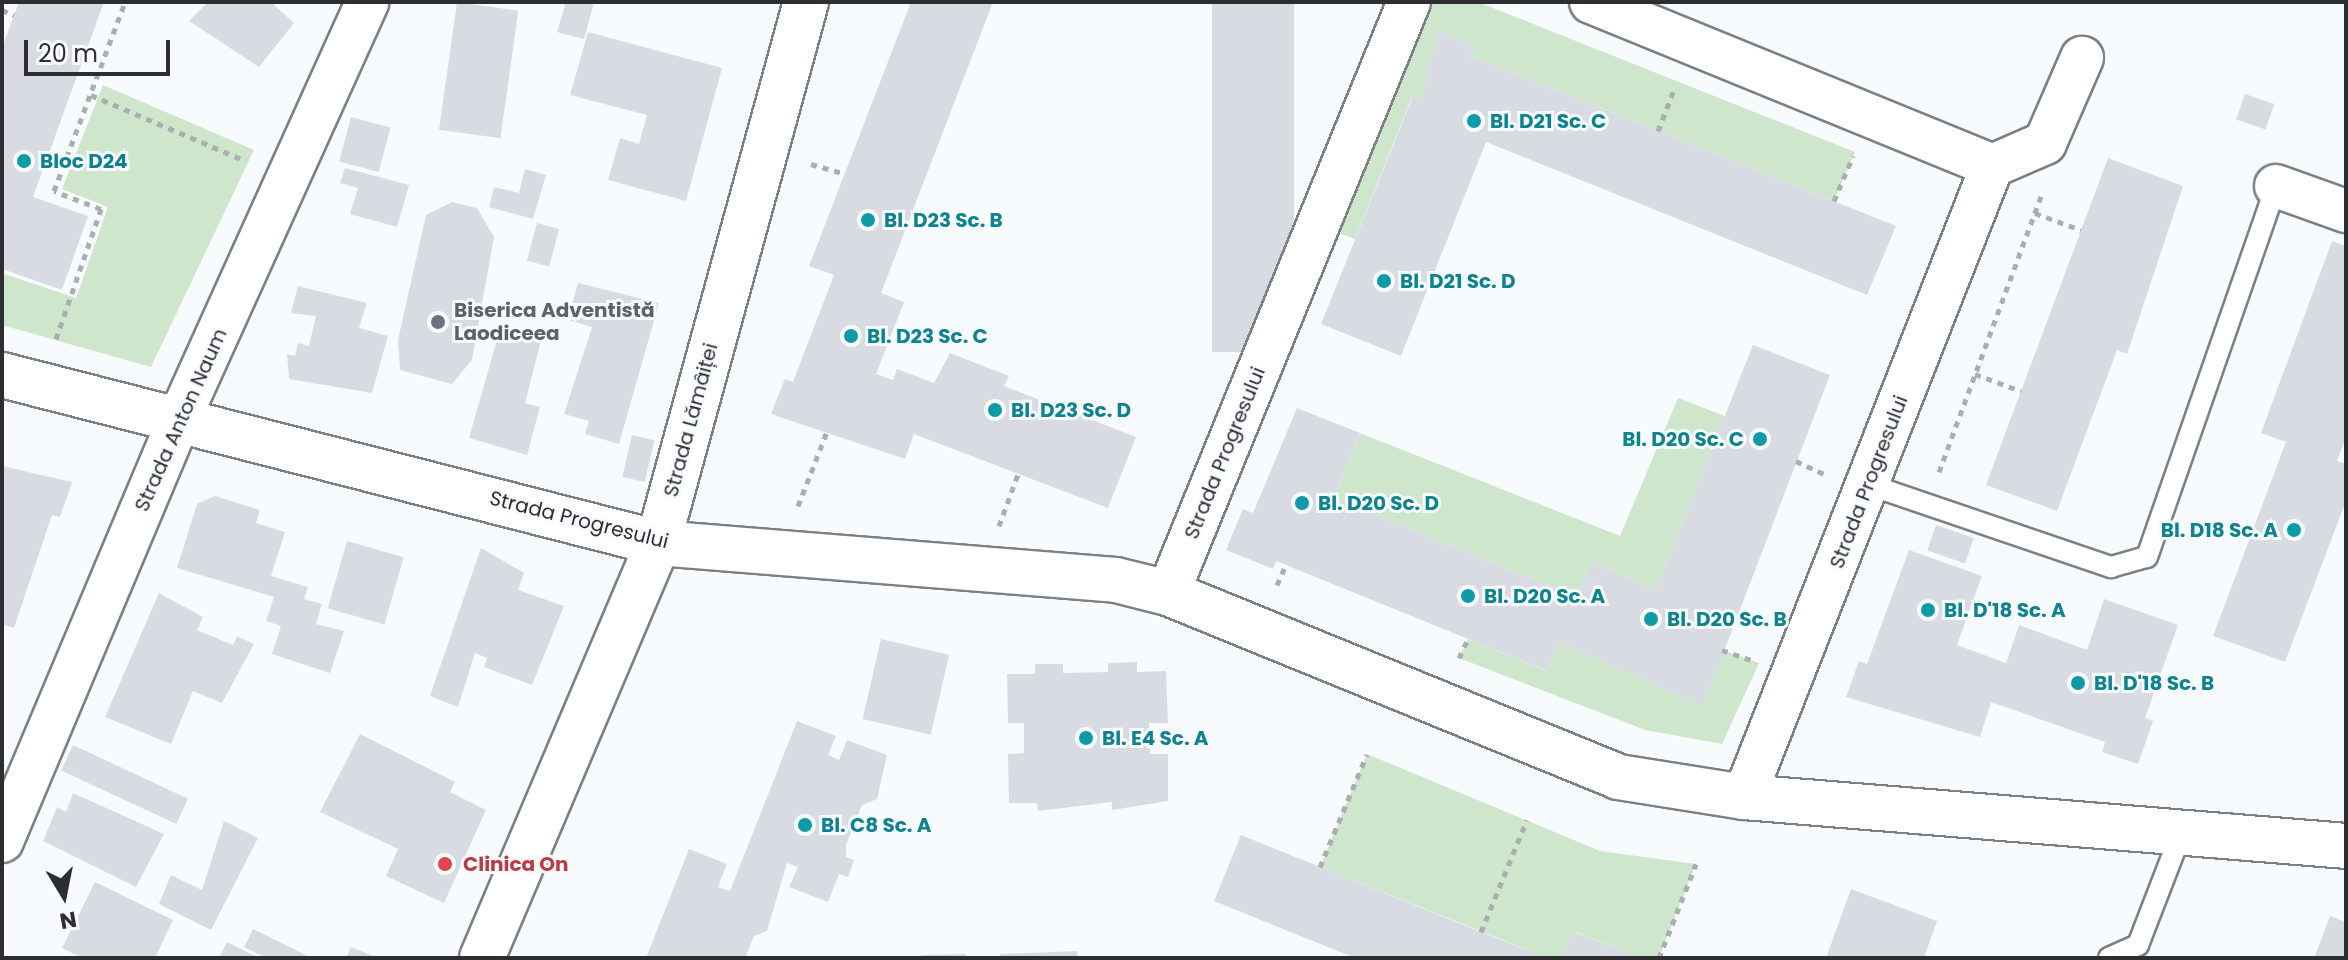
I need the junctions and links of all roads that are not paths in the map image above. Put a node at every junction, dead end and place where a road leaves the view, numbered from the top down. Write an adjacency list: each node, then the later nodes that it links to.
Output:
1 (367, 2): 10 (street, Strada Anton Naum)
2 (806, 2): 12 (street, Strada Lămâiței)
3 (1409, 2): 13 (street, Strada Progresului)
4 (1591, 2): 6 (street)
5 (2082, 58): 6 (street)
6 (1992, 166): 11 (street, Strada Progresului)
7 (2276, 186): 8 (street); 11 (lane)
8 (2346, 211)
9 (2, 375): 10 (street, Strada Progresului)
10 (180, 417): 12 (street, Strada Progresului); 16 (street, Strada Anton Naum)
11 (1851, 481): 14 (street, Strada Progresului)
12 (658, 543): 13 (street, Strada Progresului); 18 (street, Strada Lămâiței)
13 (1168, 593): 14 (street, Strada Progresului)
14 (1744, 797): 15 (street, Strada Progresului)
15 (2180, 836): 17 (street, Strada Progresului); 19 (lane)
16 (2, 841)
17 (2346, 846)
18 (482, 958)
19 (2109, 958)

